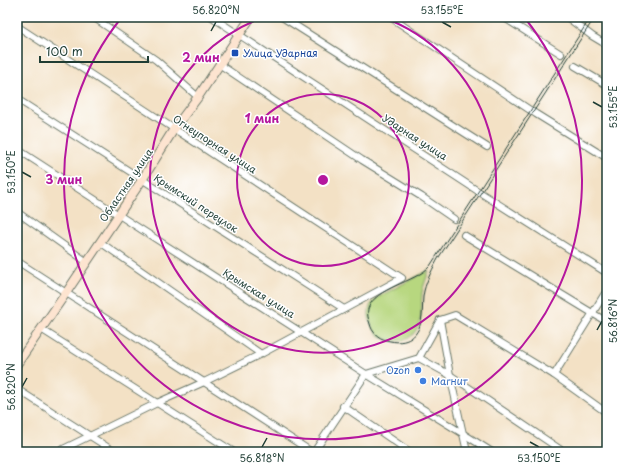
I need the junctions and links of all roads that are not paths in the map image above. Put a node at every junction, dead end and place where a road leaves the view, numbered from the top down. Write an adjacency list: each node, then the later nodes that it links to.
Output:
1 (93, 17): 15 (street)
2 (212, 17): 9 (street, Ударная улица)
3 (251, 17): 9 (main road, Областная улица)
4 (282, 17): 18 (street)
5 (390, 17): 20 (street)
6 (503, 17): 11 (street)
7 (566, 17): 10 (street)
8 (17, 26): 17 (street, Огнеупорная улица)
9 (240, 35): 12 (main road, Областная улица); 29 (street, Ударная улица)
10 (607, 45)
11 (561, 54)
12 (219, 64): 15 (main road, Областная улица); 24 (street)
13 (575, 66): 14 (street)
14 (607, 85)
15 (198, 96): 17 (main road, Областная улица)
16 (17, 99): 21 (street, Крымский переулок)
17 (174, 129): 21 (main road, Областная улица); 32 (street, Огнеупорная улица)
18 (487, 147)
19 (17, 149): 23 (street, Крымская улица)
20 (607, 158)
21 (142, 180): 23 (main road, Областная улица); 32 (street, Крымский переулок)
22 (17, 212): 28 (street)
23 (118, 215): 26 (main road, Областная улица); 37 (street, Крымская улица)
24 (454, 219)
25 (464, 235): 33 (street)
26 (100, 242): 28 (main road, Областная улица); 38 (street)
27 (17, 261): 31 (street)
28 (87, 262): 31 (main road, Областная улица)
29 (607, 273)
30 (607, 290): 33 (street)
31 (66, 293): 36 (main road, Областная улица); 44 (street)
32 (344, 309): 37 (street)
33 (593, 313): 35 (street); 42 (street)
34 (440, 320): 39 (street); 42 (street); 43 (street)
35 (607, 322)
36 (41, 329): 40 (main road, Областная улица); 46 (street)
37 (301, 332): 38 (street); 41 (street, Крымская улица)
38 (261, 354): 44 (street)
39 (419, 358): 41 (street); 43 (street)
40 (17, 364)
41 (366, 374): 47 (street); 49 (street, Крымская улица)
42 (554, 375): 48 (street)
43 (450, 376): 49 (street); 58 (street)
44 (204, 382): 46 (street); 54 (street)
45 (17, 389): 50 (street)
46 (157, 403): 50 (street); 53 (street)
47 (343, 406): 54 (street); 55 (street)
48 (607, 413)
49 (462, 433): 56 (street); 57 (street, Крымская улица)
50 (89, 436): 51 (street); 52 (street)
51 (57, 452)
52 (115, 452)
53 (234, 452)
54 (313, 452)
55 (410, 452)
56 (467, 452)
57 (492, 452)
58 (564, 452)

